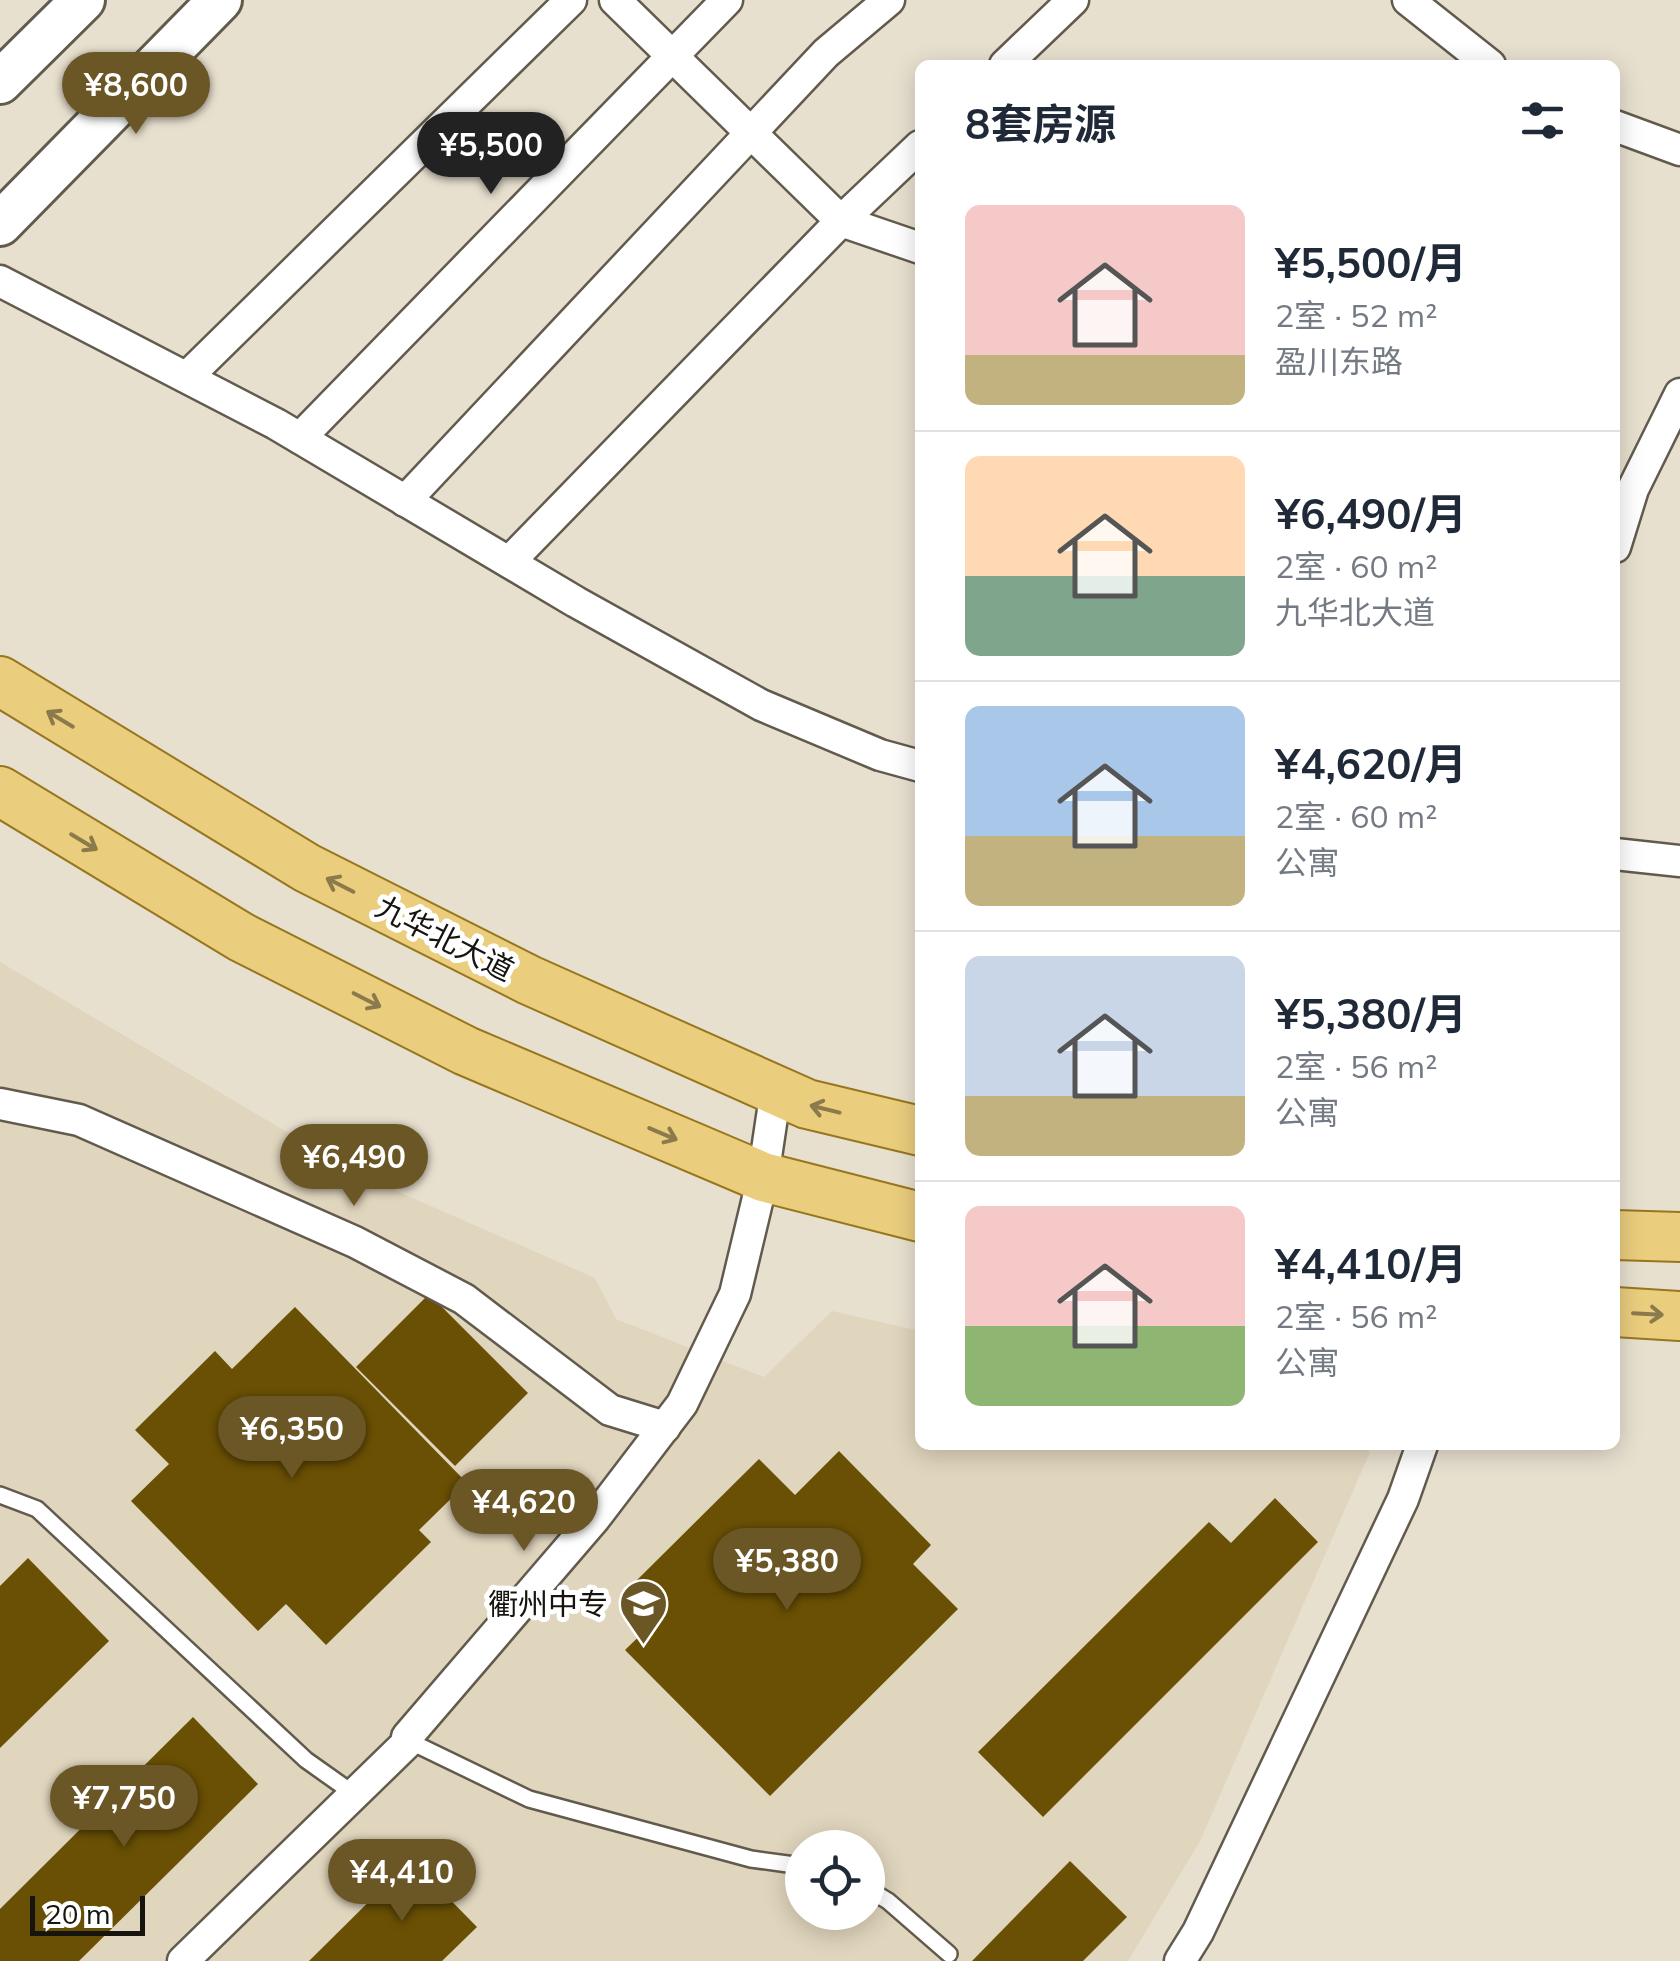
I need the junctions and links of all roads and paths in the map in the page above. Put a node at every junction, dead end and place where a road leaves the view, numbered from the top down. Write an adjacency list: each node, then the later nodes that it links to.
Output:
1 (83, 0): 12 (main road)
2 (220, 0): 18 (main road)
3 (571, 0): 21 (street)
4 (615, 0): 9 (street)
5 (726, 0): 9 (street)
6 (889, 0): 14 (street)
7 (1073, 0): 10 (street)
8 (1408, 0): 11 (street)
9 (671, 55): 14 (street); 23 (street)
10 (1010, 60)
11 (1484, 60)
12 (0, 82)
13 (1620, 128): 15 (street)
14 (751, 134): 17 (street); 25 (street)
15 (1680, 150)
16 (915, 151): 17 (street)
17 (841, 221): 19 (street); 27 (street)
18 (0, 224)
19 (915, 246)
20 (0, 281): 21 (street)
21 (187, 378): 23 (street)
22 (1680, 394): 24 (street)
23 (300, 438): 25 (street)
24 (1624, 486): 26 (street)
25 (406, 501): 27 (street)
26 (1620, 513)
27 (509, 562): 29 (street)
28 (0, 682): 33 (main road, 九华北大道, one-way to 28)
29 (915, 765)
30 (0, 792): 36 (main road, one-way to 36)
31 (1620, 855): 32 (street)
32 (1680, 861)
33 (776, 1090): 35 (main road, 九华北大道, one-way to 33); 36 (street)
34 (0, 1104): 42 (street)
35 (915, 1131)
36 (763, 1177): 37 (main road); 42 (street)
37 (915, 1216)
38 (1620, 1235): 39 (main road)
39 (1680, 1237)
40 (1620, 1312): 41 (main road, one-way to 41)
41 (1680, 1316)
42 (665, 1427): 45 (street)
43 (1420, 1450): 51 (street)
44 (0, 1495): 46 (lane)
45 (409, 1741): 46 (street); 47 (lane)
46 (354, 1794): 50 (street)
47 (785, 1864)
48 (885, 1899): 49 (lane)
49 (949, 1954)
50 (182, 1961)
51 (1180, 1961)

